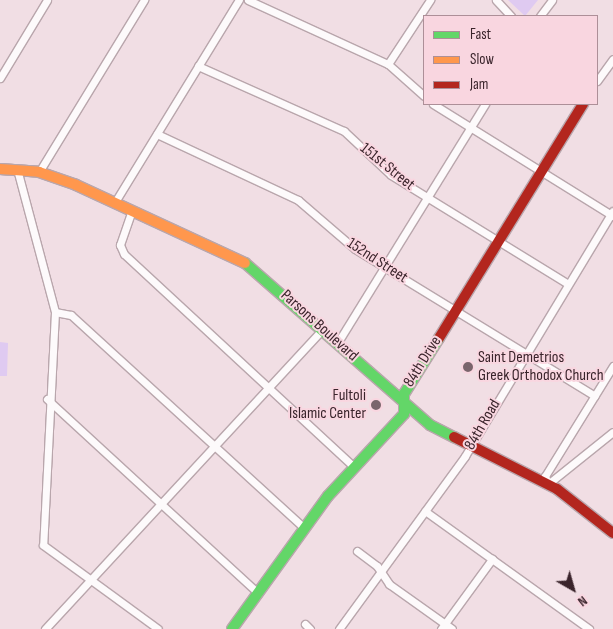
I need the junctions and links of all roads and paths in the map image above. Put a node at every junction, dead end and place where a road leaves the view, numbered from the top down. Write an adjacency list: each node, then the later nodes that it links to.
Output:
1 (47, 0): 13 (street)
2 (144, 0): 24 (street)
3 (239, 0): 12 (street)
4 (248, 0): 11 (street)
5 (430, 0): 11 (street)
6 (496, 0): 8 (street)
7 (552, 0): 9 (street)
8 (510, 15)
9 (541, 15)
10 (613, 59): 14 (street)
11 (388, 64): 15 (street)
12 (198, 66): 20 (street); 25 (street, 151st Street)
13 (0, 78)
14 (598, 80)
15 (423, 95)
16 (435, 105): 19 (street)
17 (484, 105): 19 (street)
18 (582, 105): 23 (street, 84th Drive)
19 (470, 128): 23 (street); 25 (street)
20 (157, 134): 26 (street); 30 (street, 152nd Street)
21 (0, 169): 22 (street, Parsons Boulevard)
22 (18, 169): 24 (street, Parsons Boulevard); 33 (street)
23 (540, 171): 28 (street); 29 (street, 84th Drive)
24 (39, 172): 26 (street, Parsons Boulevard)
25 (427, 198): 29 (street, 151st Street); 30 (street)
26 (115, 202): 27 (street, Parsons Boulevard)
27 (132, 210): 34 (street, Parsons Boulevard); 38 (street)
28 (612, 214): 31 (street, 84th Road)
29 (497, 241): 31 (street, 151st Street); 32 (street, 84th Drive)
30 (385, 267): 32 (street, 152nd Street); 35 (street)
31 (568, 284): 36 (street, 84th Road)
32 (455, 310): 36 (street, 152nd Street); 41 (street, 84th Drive)
33 (55, 312): 40 (street); 43 (street)
34 (323, 329): 35 (street, Parsons Boulevard); 38 (street)
35 (338, 342): 41 (street, Parsons Boulevard)
36 (526, 353): 39 (street, 152nd Street); 44 (street, 84th Road)
37 (613, 366): 39 (street)
38 (268, 387): 43 (street); 45 (street)
39 (595, 396): 46 (street)
40 (47, 400): 47 (street); 54 (street)
41 (404, 404): 44 (street, Parsons Boulevard); 45 (street, 84th Drive)
42 (613, 432): 46 (street)
43 (215, 446): 47 (street); 49 (street)
44 (468, 448): 46 (street, Parsons Boulevard); 48 (street, 84th Road)
45 (354, 466): 49 (street, 84th Drive)
46 (548, 484): 50 (street, Parsons Boulevard)
47 (161, 504): 54 (street); 55 (street)
48 (425, 511): 52 (street); 53 (street, 84th Road)
49 (304, 528): 55 (street, 84th Drive)
50 (613, 533)
51 (357, 551): 53 (street)
52 (492, 559): 56 (street); 62 (street)
53 (380, 573): 56 (street); 60 (street, 84th Road)
54 (89, 582): 57 (street); 58 (street)
55 (258, 593): 59 (street, 84th Drive)
56 (443, 626): 61 (street)
57 (45, 629)
58 (158, 629)
59 (232, 629)
60 (339, 629)
61 (452, 629)
62 (589, 629)

